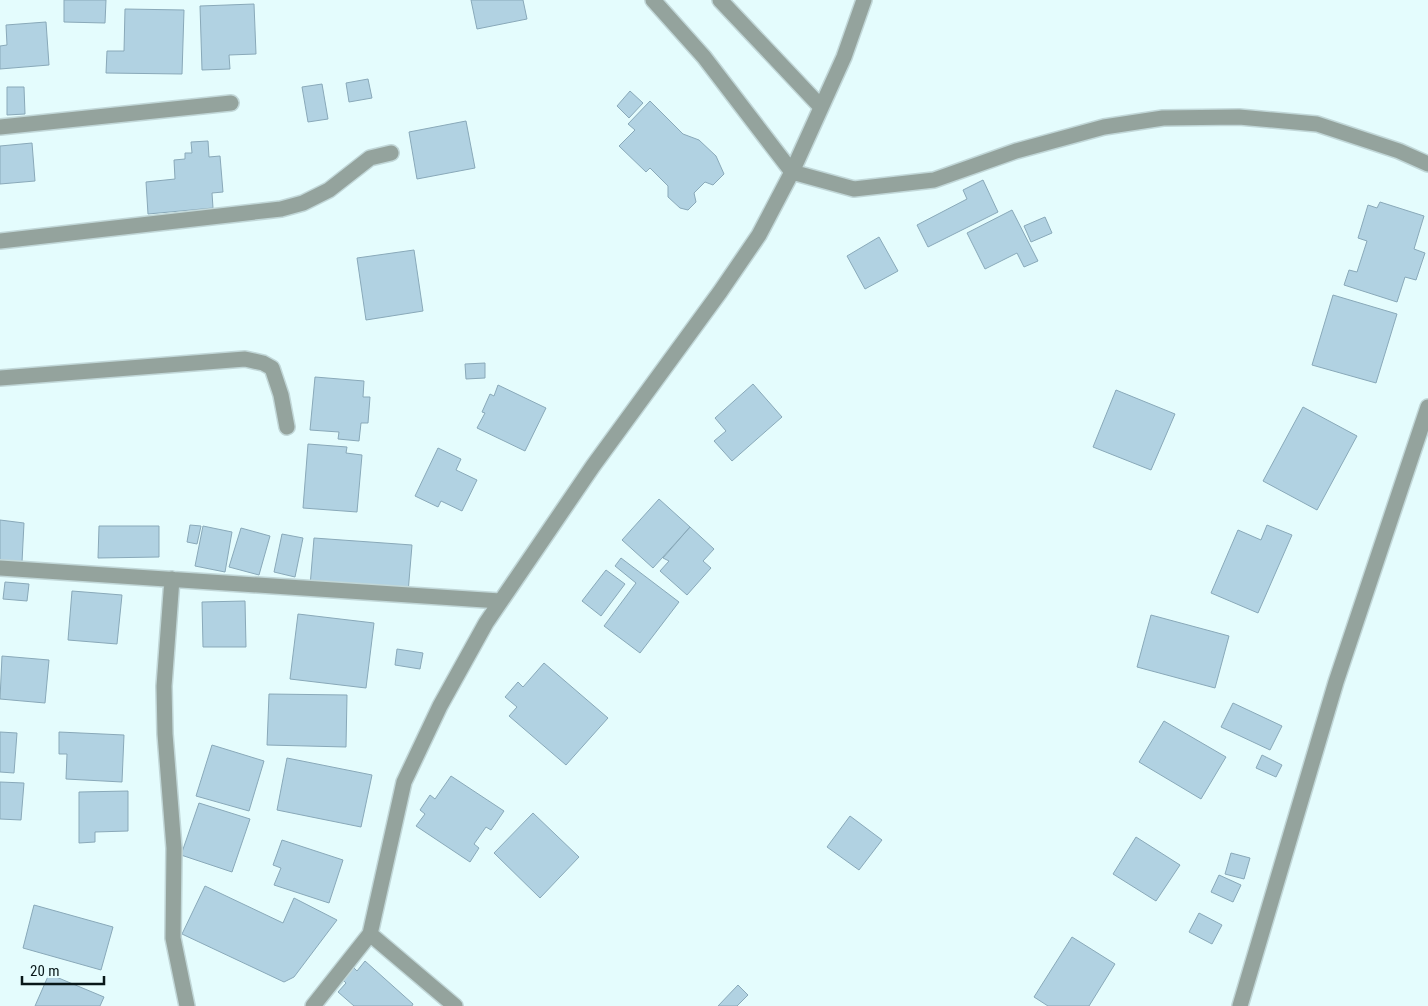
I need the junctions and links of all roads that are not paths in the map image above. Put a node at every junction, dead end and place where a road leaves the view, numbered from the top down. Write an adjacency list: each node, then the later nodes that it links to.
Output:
1 (654, 0): 9 (street)
2 (720, 0): 5 (street)
3 (864, 0): 5 (street)
4 (232, 103): 6 (street)
5 (821, 107): 9 (street)
6 (0, 127)
7 (391, 153): 10 (street)
8 (1428, 164): 9 (street)
9 (792, 172): 16 (street)
10 (0, 241)
11 (0, 378): 13 (street)
12 (1428, 407): 21 (street)
13 (287, 427)
14 (0, 568): 15 (street)
15 (172, 579): 16 (street); 18 (street)
16 (500, 601): 17 (street)
17 (370, 934): 19 (street); 20 (street)
18 (186, 1006)
19 (313, 1006)
20 (455, 1006)
21 (1240, 1006)

